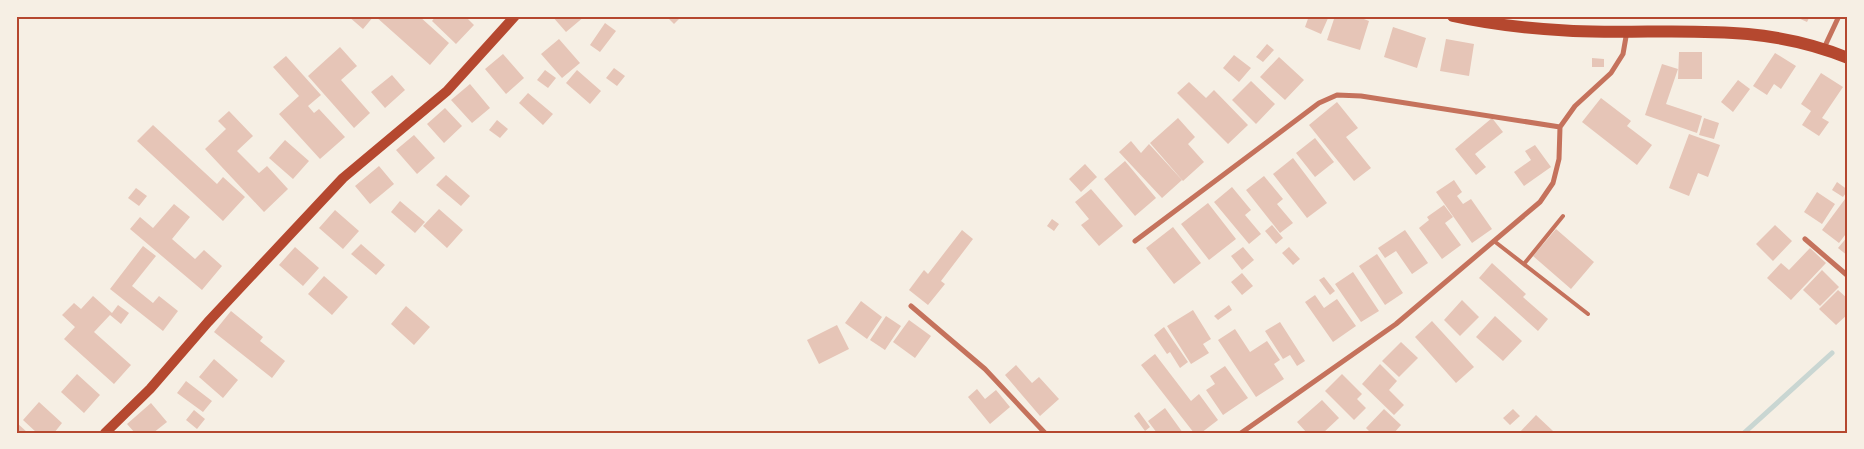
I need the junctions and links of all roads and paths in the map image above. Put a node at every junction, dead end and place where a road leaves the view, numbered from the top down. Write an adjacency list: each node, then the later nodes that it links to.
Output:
1 (515, 16): 16 (main road)
2 (1453, 16): 4 (main road)
3 (1839, 16): 5 (street)
4 (1627, 31): 5 (main road); 7 (street)
5 (1824, 49): 6 (main road)
6 (1848, 58)
7 (1560, 127): 10 (street); 11 (street)
8 (1563, 216): 12 (lane)
9 (1805, 239): 13 (street)
10 (1135, 241)
11 (1494, 241): 12 (lane); 18 (street)
12 (1524, 264): 15 (lane)
13 (1848, 276)
14 (912, 306): 17 (street)
15 (1588, 314)
16 (105, 433)
17 (1045, 433)
18 (1241, 433)

